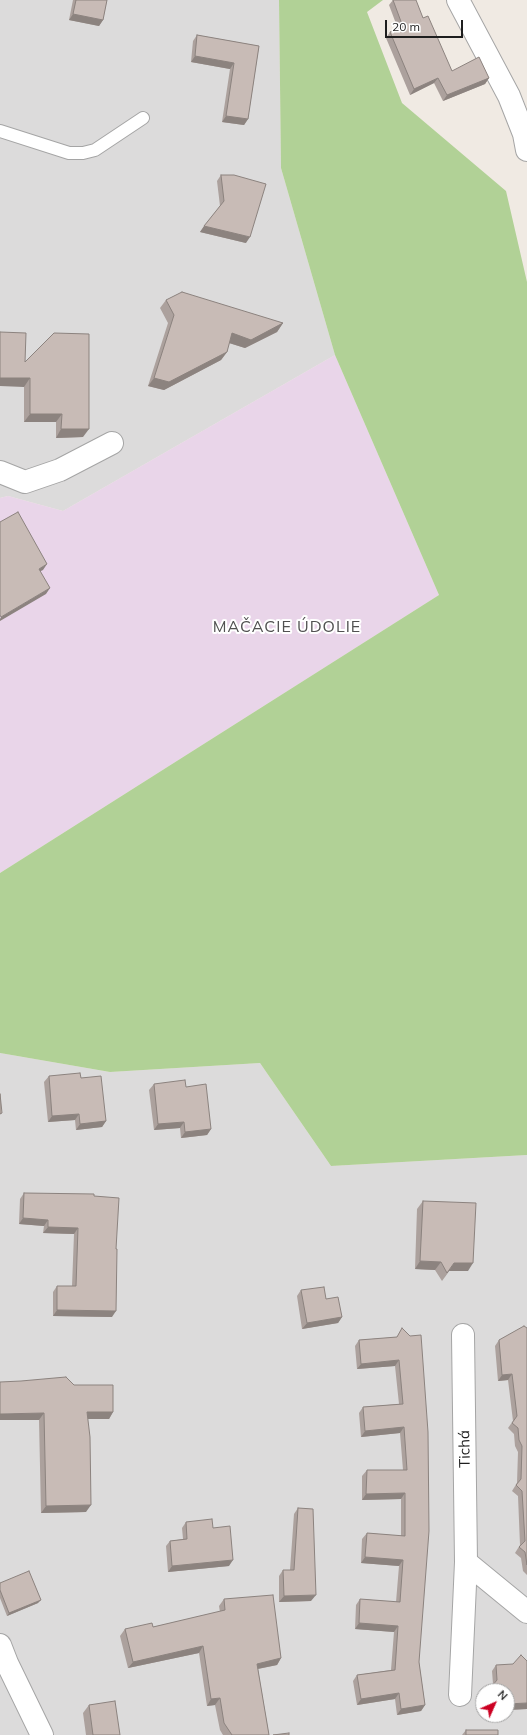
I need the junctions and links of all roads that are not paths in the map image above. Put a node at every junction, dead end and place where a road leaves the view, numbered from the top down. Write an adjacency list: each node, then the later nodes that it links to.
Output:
1 (458, 0): 4 (street)
2 (143, 118): 3 (lane)
3 (0, 131)
4 (527, 150)
5 (112, 443): 6 (street)
6 (0, 472)
7 (463, 1335): 8 (street, Tichá)
8 (466, 1562): 9 (street); 11 (street, Tichá)
9 (527, 1612)
10 (2, 1656): 12 (street)
11 (460, 1695)
12 (42, 1735)

